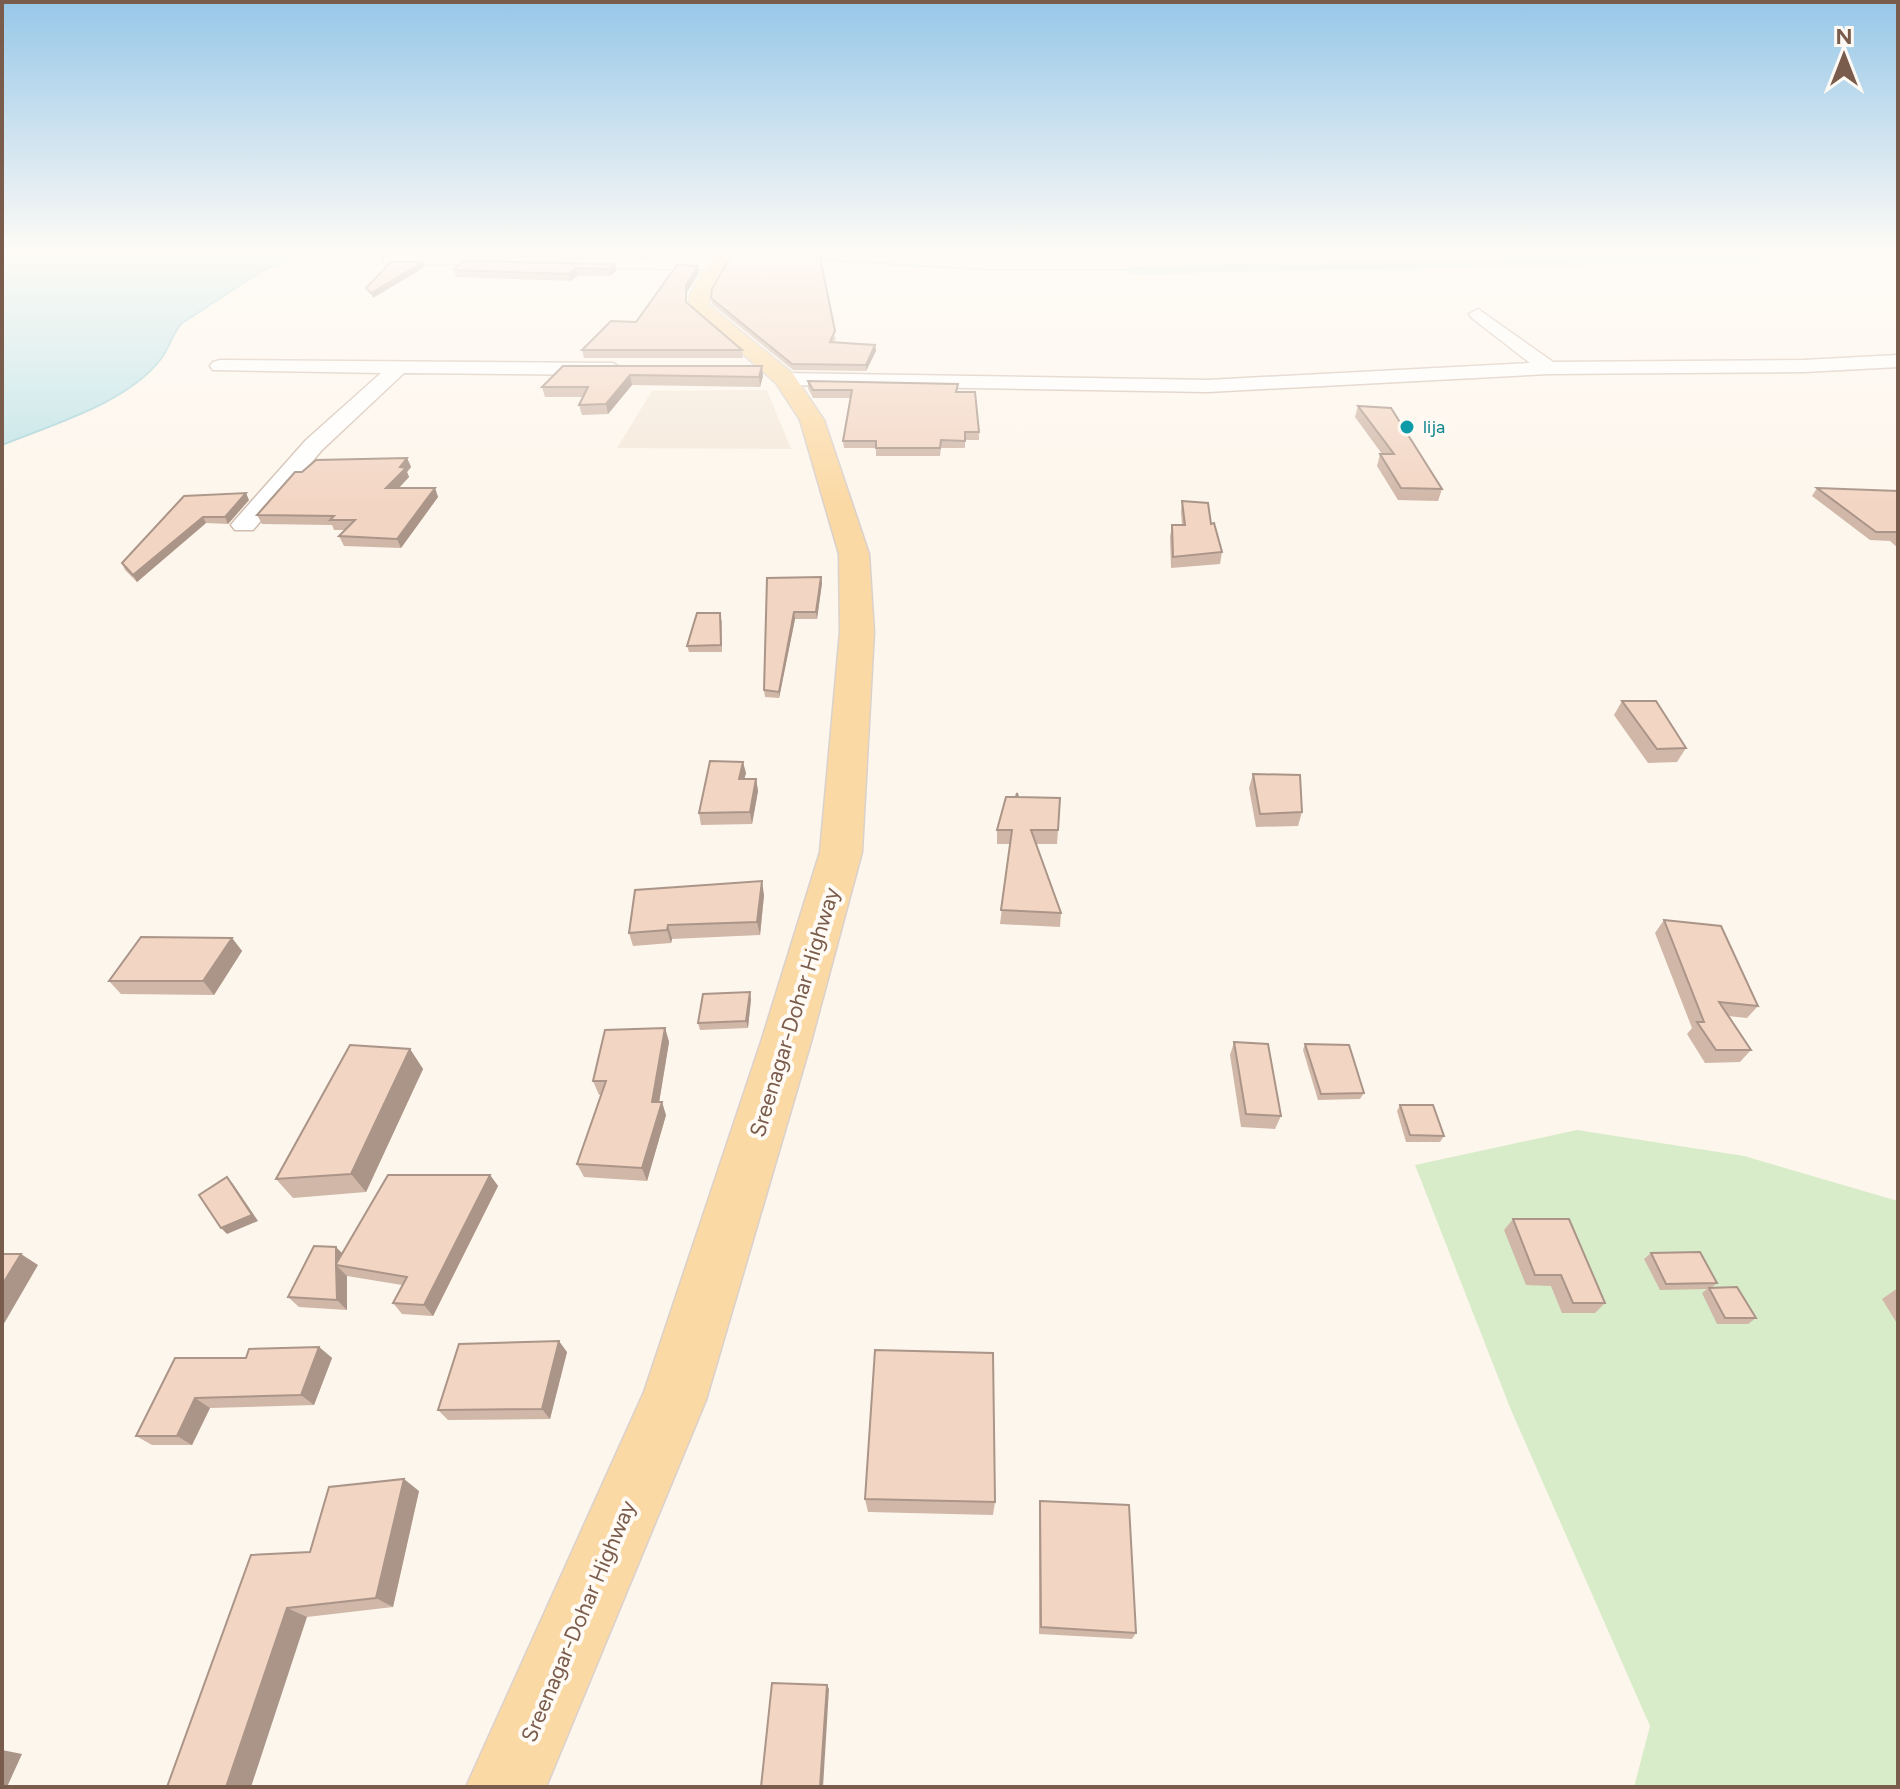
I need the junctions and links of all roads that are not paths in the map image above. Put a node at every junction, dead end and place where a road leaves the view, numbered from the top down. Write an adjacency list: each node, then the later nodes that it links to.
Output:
1 (729, 335): 8 (main road, Sreenagar-Dohar Highway)
2 (1506, 335): 6 (street)
3 (1898, 361): 6 (street)
4 (220, 366): 5 (street)
5 (399, 367): 7 (street); 9 (street)
6 (1548, 368): 8 (street)
7 (638, 369)
8 (766, 371): 10 (main road, Sreenagar-Dohar Highway)
9 (244, 525)
10 (506, 1787)

